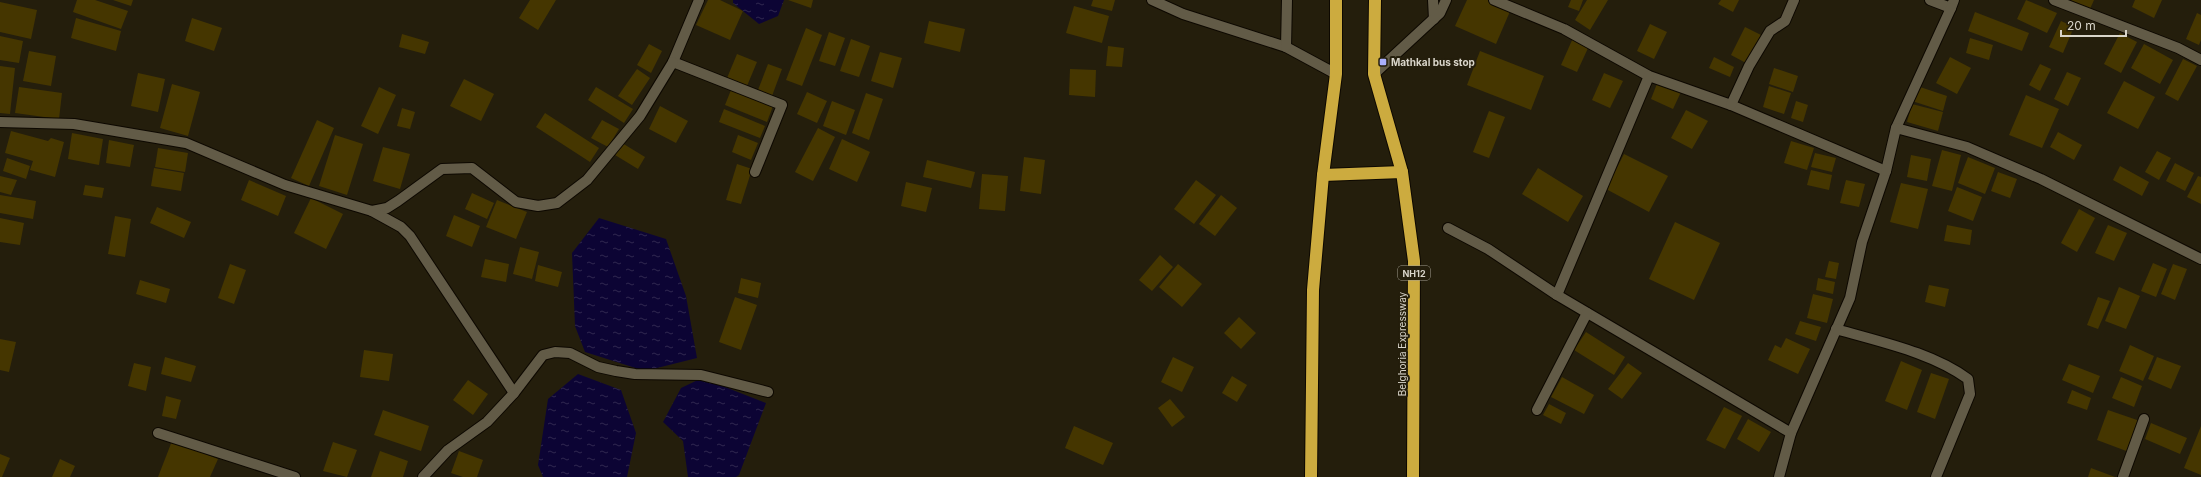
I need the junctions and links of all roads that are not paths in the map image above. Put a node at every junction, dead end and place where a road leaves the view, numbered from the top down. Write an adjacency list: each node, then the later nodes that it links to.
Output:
1 (699, 0): 16 (street)
2 (1152, 0): 14 (street)
3 (1287, 0): 14 (street)
4 (1336, 0): 17 (highway)
5 (1375, 0): 18 (highway, Belghoria Expressway / NH12)
6 (1432, 0): 13 (street)
7 (1446, 0): 13 (street)
8 (1494, 0): 19 (street)
9 (1794, 0): 20 (street)
10 (1930, 0): 12 (street)
11 (2054, 0): 15 (street)
12 (1953, 4): 22 (street)
13 (1434, 19): 18 (street)
14 (1286, 47): 17 (street)
15 (2201, 60)
16 (673, 62): 24 (street); 27 (street)
17 (1336, 74): 26 (highway)
18 (1374, 74): 25 (highway, Belghoria Expressway / NH12)
19 (1649, 76): 20 (street); 30 (street)
20 (1731, 105): 23 (street)
21 (0, 122): 27 (street)
22 (1896, 128): 23 (street); 29 (street)
23 (1886, 171): 32 (street)
24 (756, 172)
25 (1402, 172): 26 (highway); 42 (highway, Belghoria Expressway / NH12)
26 (1323, 175): 41 (highway)
27 (372, 211): 34 (street)
28 (1448, 228): 30 (street)
29 (2201, 259)
30 (1557, 295): 31 (street)
31 (1587, 313): 35 (street); 38 (street)
32 (1836, 329): 38 (street); 44 (street)
33 (768, 392): 34 (street)
34 (514, 394): 40 (street)
35 (1537, 410)
36 (2144, 419): 45 (street)
37 (158, 433): 39 (street)
38 (1791, 433): 43 (street)
39 (295, 477)
40 (423, 477)
41 (1311, 477)
42 (1413, 477)
43 (1779, 477)
44 (1936, 477)
45 (2123, 477)

